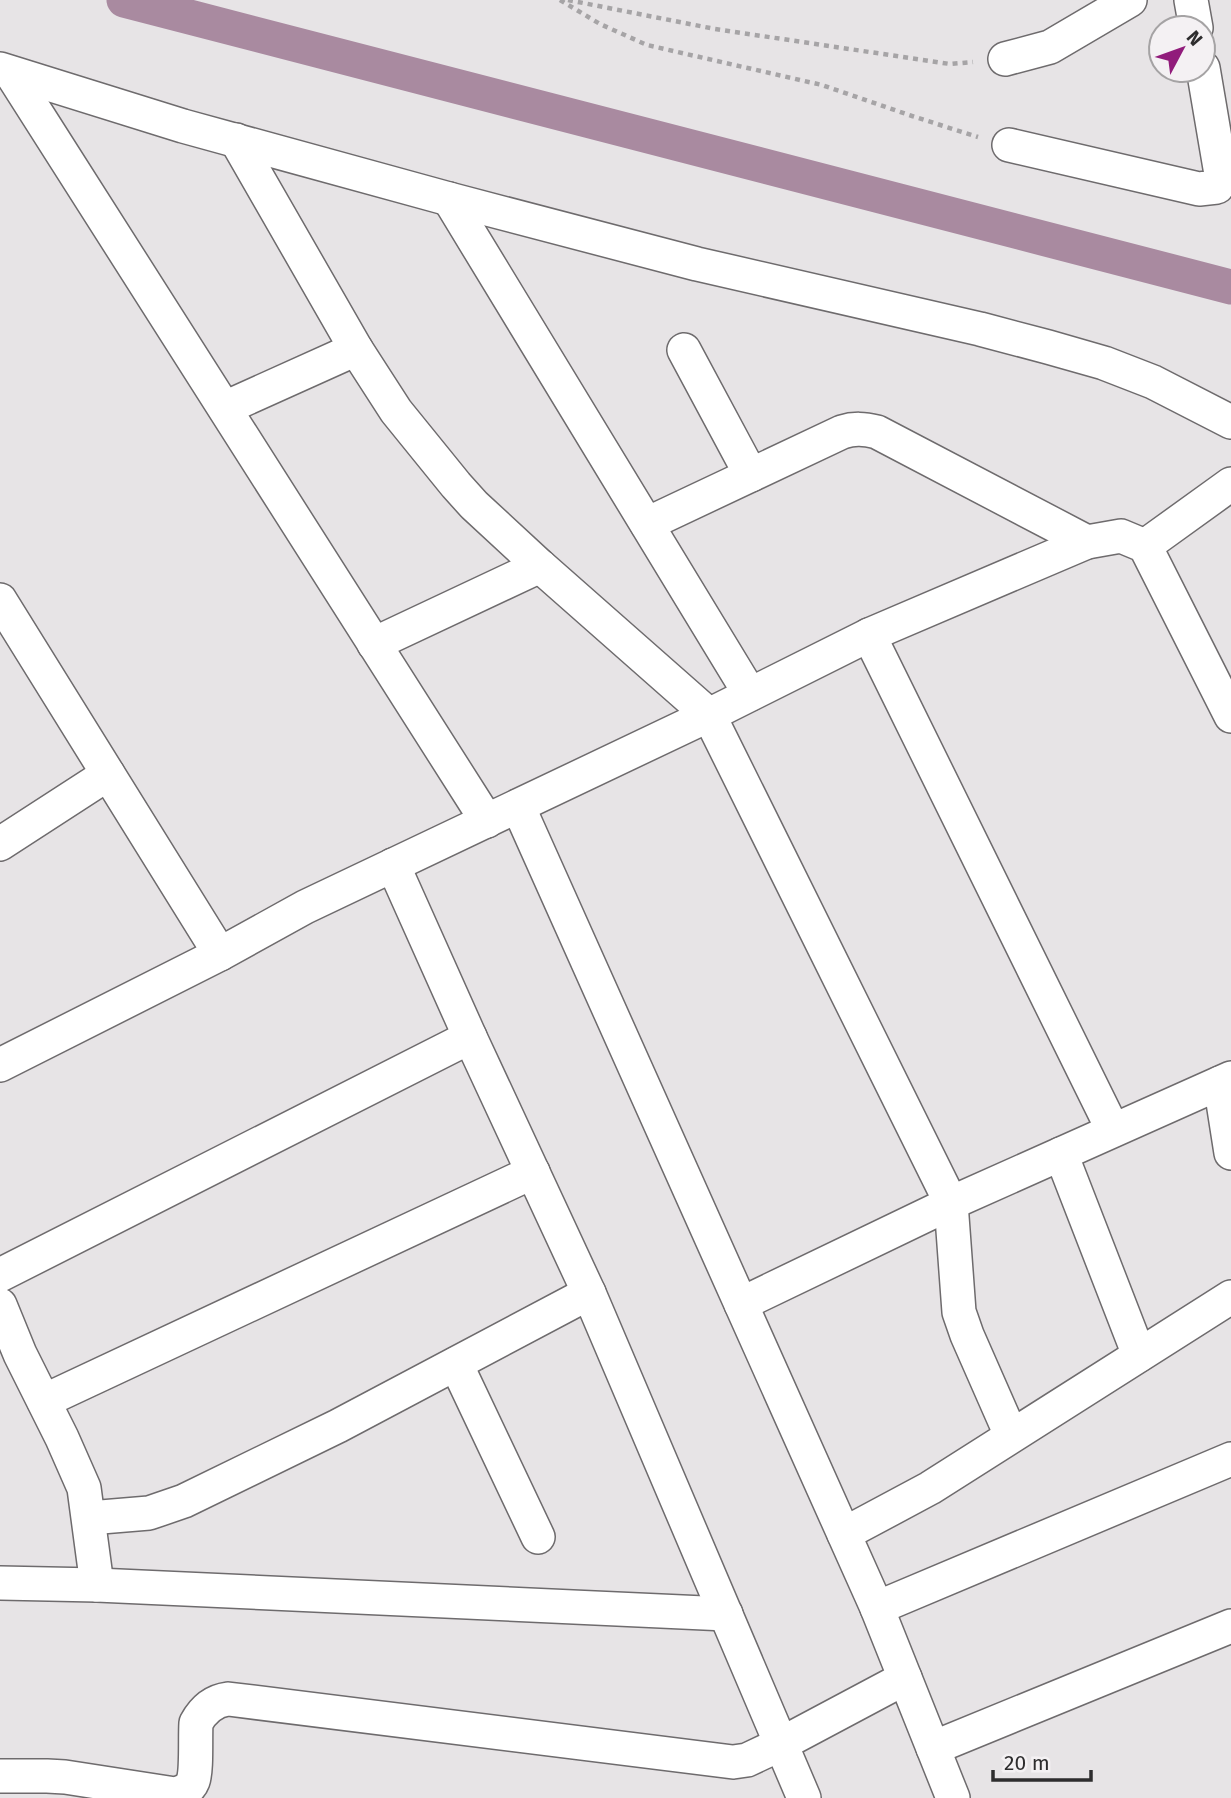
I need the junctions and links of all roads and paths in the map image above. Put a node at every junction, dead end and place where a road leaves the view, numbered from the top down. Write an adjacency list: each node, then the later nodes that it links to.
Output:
1 (560, 0): 8 (path)
2 (568, 0): 4 (path)
3 (1130, 0): 4 (street)
4 (1005, 60)
5 (6, 71): 7 (street); 12 (street)
6 (1206, 84): 8 (street)
7 (236, 140): 9 (street); 10 (street)
8 (1009, 145)
9 (449, 199): 13 (street); 16 (street)
10 (356, 349): 12 (street); 19 (street)
11 (684, 350): 14 (street)
12 (225, 408): 22 (street)
13 (1231, 422)
14 (751, 475): 16 (street); 17 (street)
15 (1231, 484): 18 (street)
16 (647, 524): 23 (street)
17 (1087, 542): 18 (street); 21 (street)
18 (1145, 547): 25 (street)
19 (540, 566): 22 (street); 24 (street)
20 (4, 615): 26 (street)
21 (869, 635): 23 (street); 35 (street)
22 (374, 644): 28 (street)
23 (750, 695): 24 (street)
24 (709, 715): 27 (street); 39 (street)
25 (1231, 716)
26 (108, 774): 29 (street); 31 (street)
27 (518, 806): 28 (street); 43 (street)
28 (487, 821): 30 (street)
29 (0, 844)
30 (393, 865): 31 (street); 32 (street)
31 (220, 954): 33 (street)
32 (470, 1037): 38 (street); 40 (street)
33 (0, 1065)
34 (1226, 1080): 35 (street); 36 (street)
35 (1113, 1130): 37 (street)
36 (1231, 1153)
37 (1061, 1154): 39 (street); 45 (street)
38 (533, 1172): 41 (street); 47 (street)
39 (951, 1203): 43 (street); 48 (street)
40 (0, 1275)
41 (589, 1293): 46 (street); 56 (street)
42 (1231, 1297): 45 (street)
43 (741, 1304): 51 (street)
44 (0, 1305): 47 (street)
45 (1139, 1355): 48 (street)
46 (456, 1364): 50 (street); 52 (street)
47 (44, 1401): 50 (street)
48 (1011, 1435): 51 (street)
49 (1231, 1459): 55 (street)
50 (89, 1518): 54 (street)
51 (844, 1534): 55 (street)
52 (538, 1537)
53 (0, 1583): 54 (street)
54 (97, 1584): 56 (street)
55 (877, 1608): 58 (street)
56 (726, 1614): 59 (street)
57 (1231, 1626): 60 (street)
58 (905, 1678): 59 (street); 60 (street)
59 (781, 1744): 61 (street); 62 (street)
60 (933, 1748): 63 (street)
61 (0, 1776)
62 (804, 1798)
63 (953, 1798)

